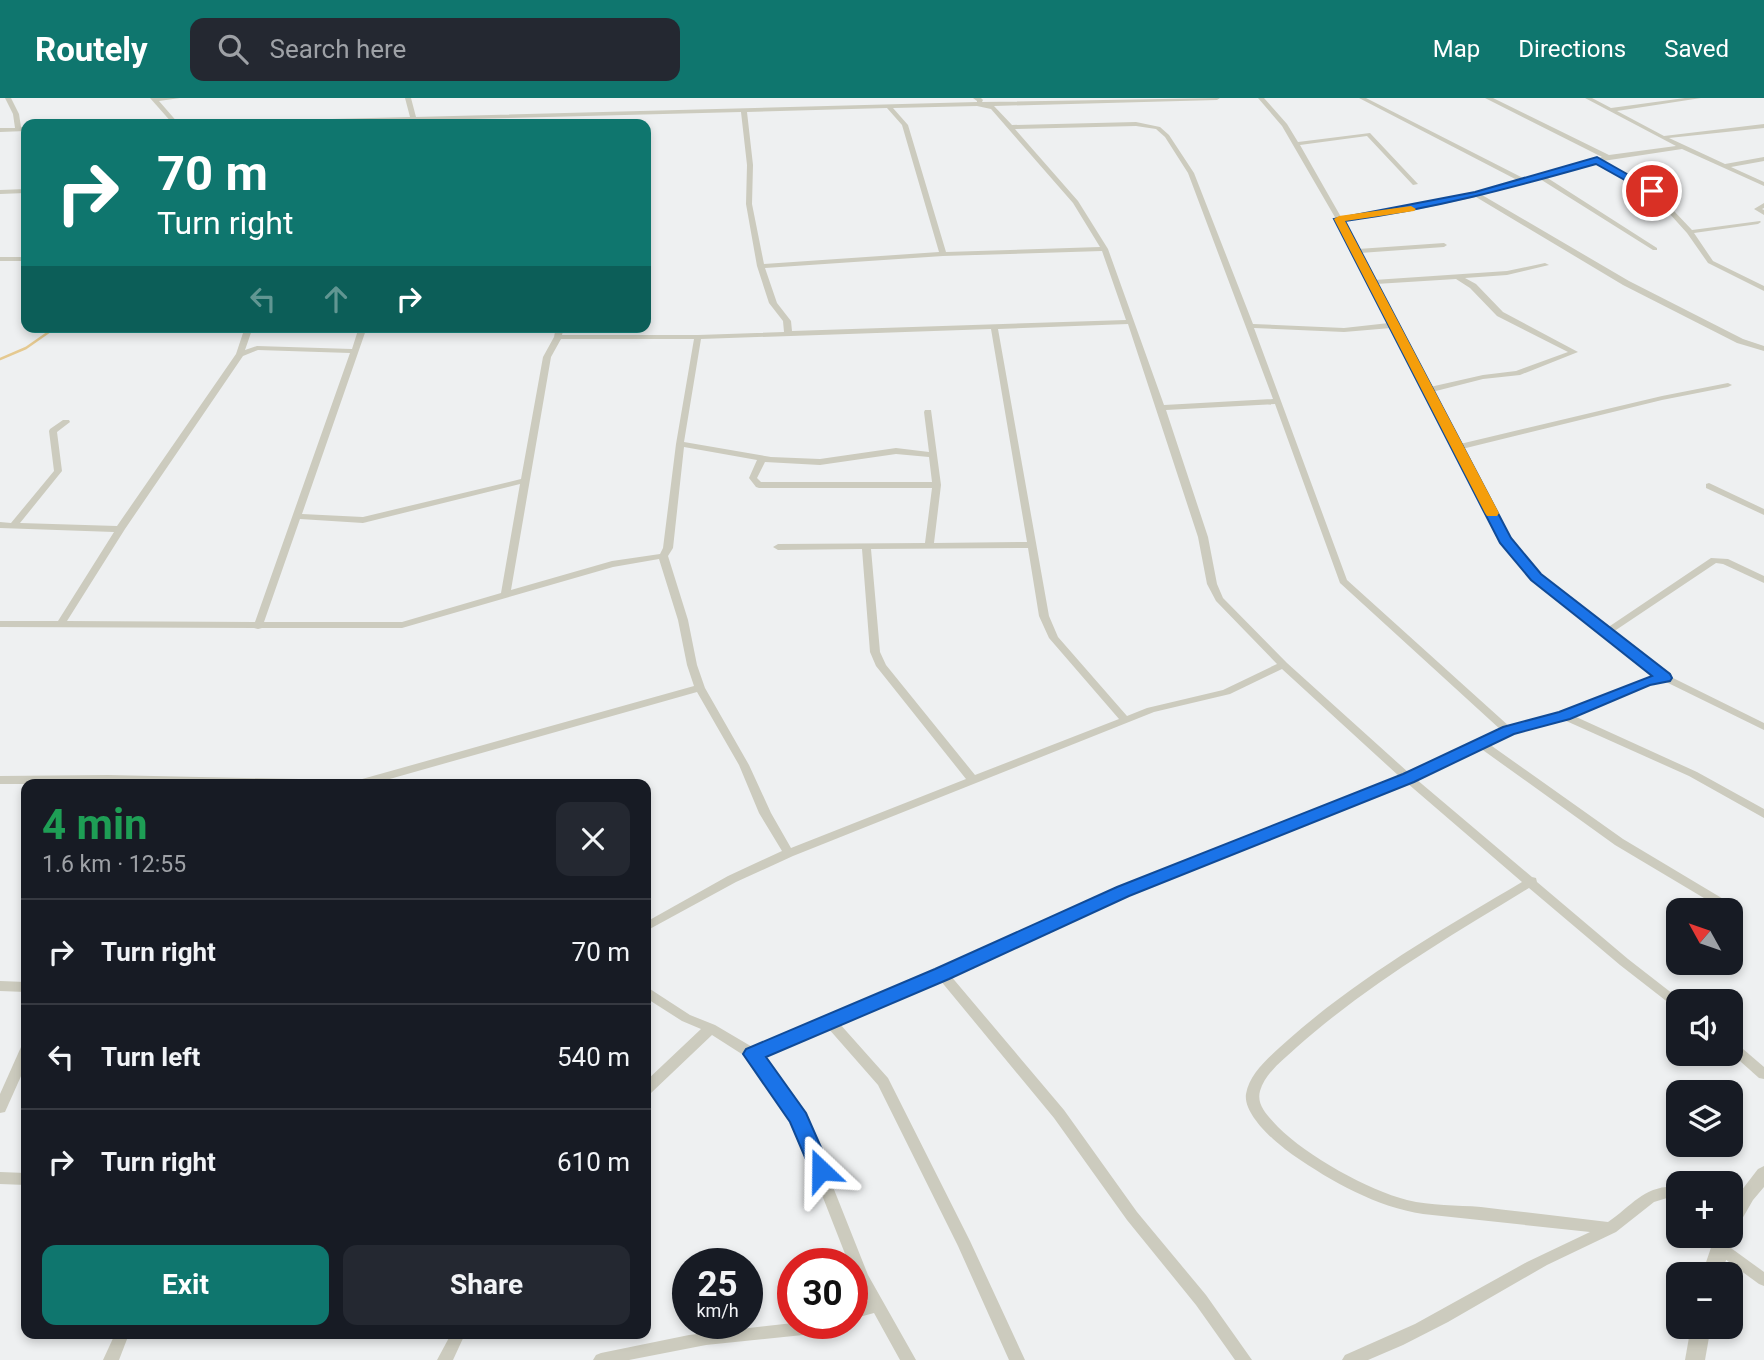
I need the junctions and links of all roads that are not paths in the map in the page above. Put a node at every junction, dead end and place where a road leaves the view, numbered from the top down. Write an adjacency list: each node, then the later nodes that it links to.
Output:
1 (19, 98): 10 (street)
2 (177, 98): 11 (street)
3 (408, 98): 20 (street)
4 (1217, 98): 13 (street)
5 (1261, 98): 28 (street)
6 (1362, 98): 35 (street)
7 (1488, 98): 30 (street)
8 (1588, 98): 16 (street)
9 (1698, 98): 16 (street)
10 (8, 99): 25 (street)
11 (154, 99): 19 (street)
12 (689, 100): 17 (street)
13 (978, 102): 14 (street); 23 (street)
14 (888, 106): 15 (street); 50 (street)
15 (744, 110): 17 (street); 54 (street)
16 (1611, 110): 27 (street)
17 (693, 111): 18 (street)
18 (592, 113): 20 (street); 21 (street)
19 (172, 119)
20 (413, 119)
21 (591, 119)
22 (1764, 126): 27 (street)
23 (1012, 127): 47 (street); 61 (street)
24 (0, 130): 25 (street)
25 (18, 130): 26 (street)
26 (21, 130)
27 (1663, 138): 29 (street)
28 (1296, 144): 36 (street); 43 (street)
29 (1684, 147): 30 (street); 33 (street)
30 (1608, 157): 32 (street)
31 (1764, 159): 33 (street)
32 (1597, 160): 34 (street); 45 (street)
33 (1723, 166): 37 (street)
34 (1542, 177): 35 (street); 48 (street)
35 (1526, 182): 40 (street)
36 (1415, 184)
37 (1764, 184)
38 (21, 191): 39 (street)
39 (0, 192)
40 (1477, 195): 43 (street); 72 (street)
41 (1764, 205): 42 (street)
42 (1764, 213)
43 (1339, 219): 49 (street)
44 (1758, 222): 45 (street)
45 (1690, 232): 57 (street)
46 (1444, 245): 49 (street)
47 (1105, 249): 50 (street); 58 (street)
48 (1655, 249)
49 (1355, 251): 56 (street)
50 (943, 254): 54 (street)
51 (21, 259): 52 (street)
52 (0, 260)
53 (1545, 265): 55 (street)
54 (761, 266): 63 (street)
55 (1457, 276): 56 (street); 76 (street)
56 (1371, 282): 59 (street)
57 (1764, 289)
58 (1130, 322): 60 (street); 78 (street)
59 (1394, 325): 62 (street); 69 (street)
60 (994, 326): 63 (street); 94 (street)
61 (1250, 326): 62 (street); 77 (street)
62 (1384, 328): 69 (street)
63 (788, 332): 68 (street)
64 (247, 333): 70 (street)
65 (360, 333): 73 (street)
66 (559, 333): 85 (street)
67 (587, 333): 68 (street)
68 (698, 337): 81 (street)
69 (1401, 337): 76 (street)
70 (244, 344): 71 (street); 74 (street)
71 (257, 348): 73 (street); 74 (street)
72 (1764, 349)
73 (353, 351): 89 (street)
74 (240, 354): 92 (street)
75 (1728, 385): 82 (street)
76 (1429, 390): 82 (street)
77 (1278, 401): 78 (street); 110 (street)
78 (1161, 408): 104 (street)
79 (928, 412): 83 (street)
80 (66, 422): 91 (street)
81 (680, 444): 84 (street); 97 (street)
82 (1459, 447): 103 (street)
83 (934, 455): 84 (street); 86 (street)
84 (762, 459): 86 (street)
85 (526, 480): 89 (street); 99 (street)
86 (937, 485): 93 (street)
87 (1709, 486): 88 (street)
88 (1764, 512)
89 (296, 516): 102 (street)
90 (0, 525): 91 (street)
91 (13, 526): 92 (street)
92 (120, 529): 101 (street)
93 (929, 545): 94 (street); 95 (street)
94 (1030, 545): 108 (street)
95 (866, 546): 96 (street); 116 (street)
96 (778, 547)
97 (663, 556): 99 (street); 106 (street)
98 (1764, 580): 103 (street)
99 (505, 595): 102 (street)
100 (0, 624): 101 (street)
101 (60, 625): 102 (street)
102 (258, 626)
103 (1607, 632): 105 (street)
104 (1283, 665): 108 (street); 112 (street)
105 (1665, 678): 107 (street); 109 (street)
106 (700, 688): 113 (street); 118 (street)
107 (1565, 716): 110 (street); 117 (street)
108 (1125, 720): 116 (street)
109 (1764, 727)
110 (1508, 731): 111 (street)
111 (1483, 744): 112 (street); 120 (street)
112 (1408, 778): 119 (street); 122 (street)
113 (377, 779)
114 (0, 780): 115 (street)
115 (21, 780)
116 (974, 781): 118 (street)
117 (1764, 814)
118 (789, 853): 121 (street)
119 (1532, 881): 126 (street); 140 (street)
120 (1713, 898)
121 (651, 924)
122 (942, 974): 127 (street); 154 (street)
123 (0, 986): 124 (street)
124 (21, 987)
125 (651, 995): 128 (street)
126 (1666, 995)
127 (829, 1020): 129 (street); 153 (street)
128 (711, 1028): 129 (street); 133 (street)
129 (753, 1054): 143 (street)
130 (1743, 1056): 132 (street)
131 (21, 1062): 134 (street)
132 (1764, 1074)
133 (651, 1084)
134 (0, 1108)
135 (1764, 1174): 139 (street)
136 (0, 1178): 137 (street)
137 (21, 1179)
138 (1666, 1190): 140 (street)
139 (1743, 1200)
140 (1611, 1228): 155 (street)
141 (1730, 1248): 142 (street)
142 (1764, 1280)
143 (877, 1305): 144 (street); 152 (street)
144 (868, 1308)
145 (777, 1331): 151 (street)
146 (119, 1339): 149 (street)
147 (455, 1339): 150 (street)
148 (1699, 1339): 156 (street)
149 (111, 1360)
150 (445, 1360)
151 (601, 1360)
152 (908, 1360)
153 (1017, 1360)
154 (1244, 1360)
155 (1350, 1360)
156 (1695, 1360)

